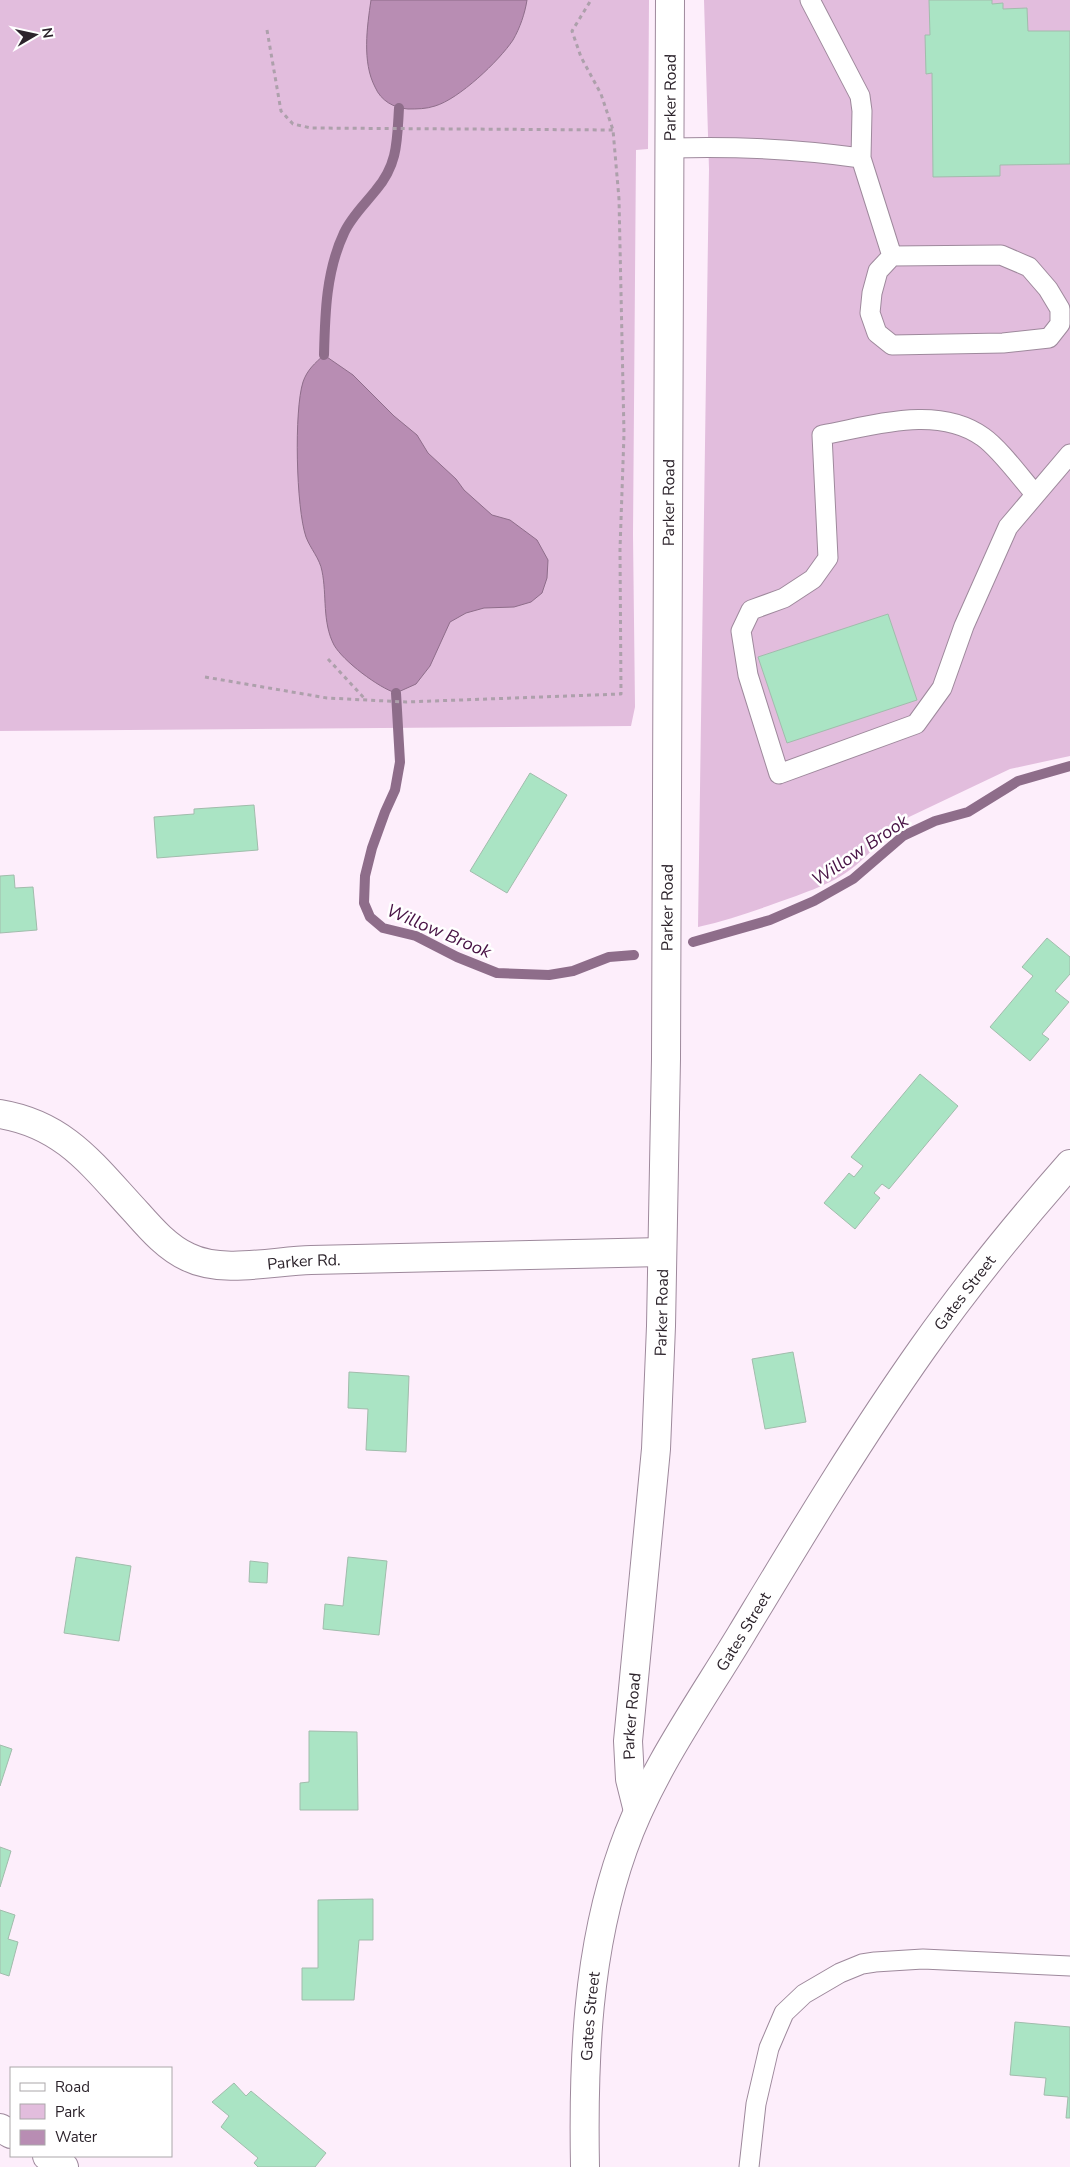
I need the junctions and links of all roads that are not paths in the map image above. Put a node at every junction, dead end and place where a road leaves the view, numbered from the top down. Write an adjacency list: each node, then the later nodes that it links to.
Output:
1 (670, 0): 3 (street, Parker Road)
2 (810, 0): 4 (lane)
3 (671, 148): 4 (lane); 11 (street, Parker Road)
4 (861, 158): 5 (lane)
5 (892, 256): 6 (lane); 6 (lane)
6 (1065, 310)
7 (1070, 454): 8 (lane)
8 (1035, 494): 8 (lane)
9 (0, 1114): 11 (street, Parker Rd.)
10 (1070, 1164): 12 (street, Gates Street)
11 (662, 1252): 12 (street, Parker Road)
12 (638, 1811): 16 (street, Gates Street)
13 (1070, 1966): 17 (lane)
14 (48, 2157): 15 (street)
15 (64, 2167)
16 (585, 2167)
17 (749, 2167)

